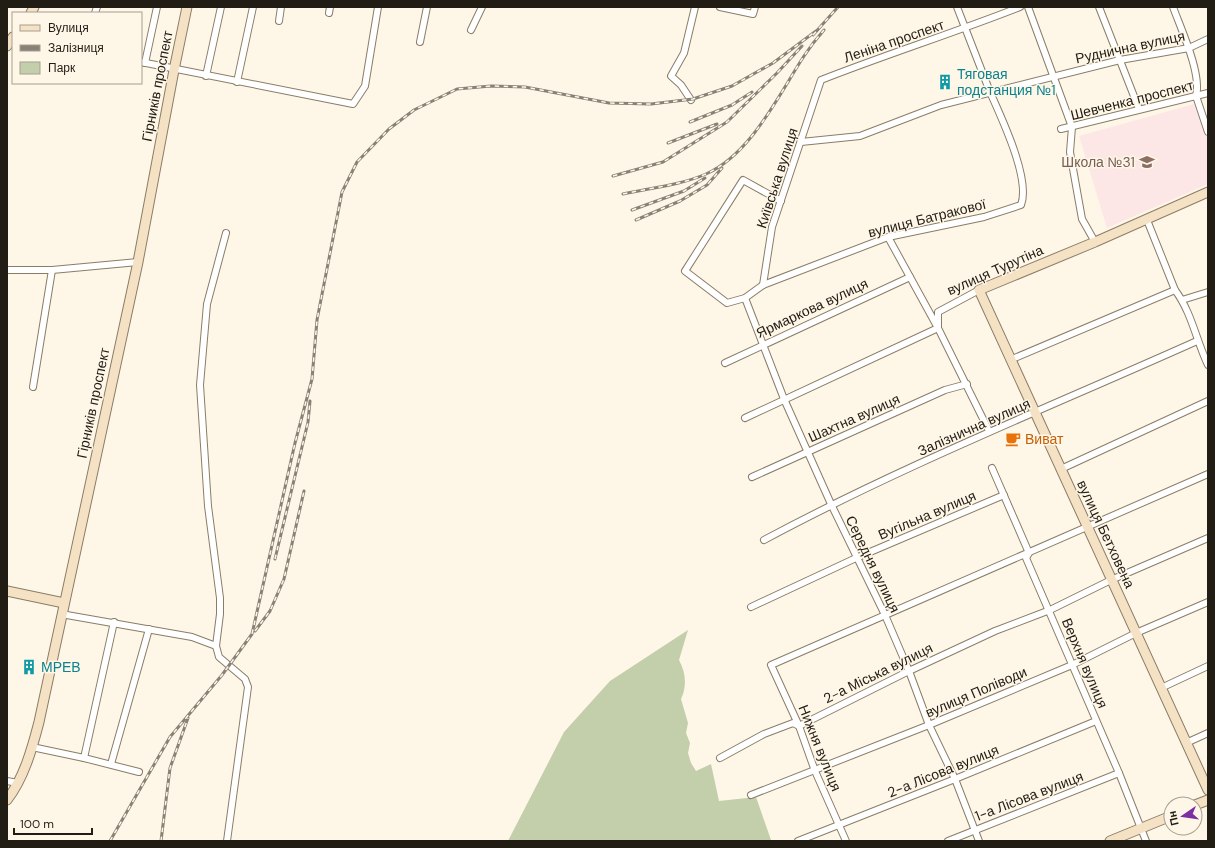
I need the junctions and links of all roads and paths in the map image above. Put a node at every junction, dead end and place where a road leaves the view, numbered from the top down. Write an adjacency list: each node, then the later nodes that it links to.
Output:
1 (157, 7): 24 (street)
2 (187, 7): 25 (street, Гірників проспект)
3 (221, 7): 26 (street)
4 (253, 7): 29 (street)
5 (282, 7): 17 (street)
6 (378, 7): 29 (street)
7 (427, 7): 21 (street)
8 (482, 7): 19 (street)
9 (695, 7): 33 (street)
10 (720, 7): 11 (street)
11 (755, 7)
12 (957, 7): 18 (street)
13 (1020, 7): 18 (street, Леніна проспект)
14 (1028, 7): 27 (street)
15 (1099, 7): 23 (street)
16 (1173, 7): 22 (street)
17 (279, 21)
18 (966, 29): 28 (street, Леніна проспект); 30 (street)
19 (471, 30)
20 (1208, 39): 22 (street, Руднична вулиця)
21 (420, 42)
22 (1189, 48): 23 (street, Руднична вулиця); 32 (street)
23 (1120, 60): 27 (street, Руднична вулиця); 34 (street)
24 (143, 63): 25 (street)
25 (174, 70): 26 (street); 45 (street, Гірників проспект)
26 (206, 76): 29 (street)
27 (1055, 76): 30 (street, Руднична вулиця); 35 (street)
28 (821, 80): 38 (street, Київська вулиця)
29 (237, 82)
30 (990, 92): 38 (street, Руднична вулиця); 43 (street, вулиця Батракової)
31 (1208, 93): 32 (street, Шевченка проспект)
32 (1196, 96): 34 (street, Шевченка проспект); 37 (street)
33 (691, 100)
34 (1139, 109): 35 (street, Шевченка проспект)
35 (1072, 127): 36 (street, Шевченка проспект); 44 (street)
36 (1062, 128)
37 (1208, 132)
38 (801, 142): 40 (street, Київська вулиця)
39 (1208, 192): 41 (street, вулиця Турутіна)
40 (781, 201): 49 (street, Київська вулиця); 53 (street)
41 (1147, 220): 44 (street, вулиця Турутіна); 51 (street)
42 (226, 233): 91 (street)
43 (888, 237): 48 (street); 49 (street, вулиця Батракової)
44 (1095, 242): 50 (street, вулиця Турутіна)
45 (138, 262): 47 (street); 83 (street, Гірників проспект)
46 (7, 270): 47 (street)
47 (52, 270): 62 (street)
48 (910, 277): 55 (street); 57 (street, Ярмаркова вулиця)
49 (763, 285): 53 (street, вулиця Батракової)
50 (979, 290): 55 (street, вулиця Турутіна); 58 (street, вулиця Бетховена)
51 (1175, 290): 54 (street); 58 (street)
52 (1208, 292): 54 (street)
53 (746, 298): 57 (street, Середня вулиця)
54 (1182, 300): 56 (street)
55 (938, 328): 61 (street); 63 (street)
56 (1197, 341): 60 (street); 65 (street, Залізнична вулиця)
57 (762, 345): 59 (street, Ярмаркова вулиця); 63 (street, Середня вулиця)
58 (1010, 360): 65 (street, вулиця Бетховена)
59 (725, 363)
60 (1208, 365)
61 (967, 384): 67 (street); 68 (street, Шахтна вулиця)
62 (33, 388)
63 (784, 399): 66 (street); 68 (street, Середня вулиця)
64 (1208, 401): 70 (street)
65 (1035, 413): 67 (street, Залізнична вулиця); 70 (street, вулиця Бетховена)
66 (745, 418)
67 (989, 431): 74 (street, Залізнична вулиця)
68 (807, 452): 72 (street, Шахтна вулиця); 74 (street, Середня вулиця)
69 (992, 468): 73 (street, Верхня вулиця)
70 (1061, 469): 75 (street, вулиця Бетховена)
71 (1208, 474): 75 (street)
72 (752, 477)
73 (1004, 495): 78 (street, Верхня вулиця); 79 (street, Вугільна вулиця)
74 (831, 504): 77 (street, Залізнична вулиця); 79 (street, Середня вулиця)
75 (1087, 527): 78 (street); 80 (street, вулиця Бетховена)
76 (1208, 538): 80 (street)
77 (764, 540)
78 (1029, 553): 85 (street, Верхня вулиця); 87 (street)
79 (856, 558): 84 (street, Вугільна вулиця); 87 (street, Середня вулиця)
80 (1111, 580): 85 (street, 2-а Міська вулиця); 90 (street, вулиця Бетховена)
81 (7, 592): 83 (street)
82 (1208, 602): 90 (street, вулиця Поліводи)
83 (64, 603): 86 (street, Гірників проспект)
84 (751, 607)
85 (1050, 610): 92 (street, Верхня вулиця); 94 (street, 2-а Міська вулиця)
86 (61, 614): 88 (street); 101 (street, Гірників проспект)
87 (885, 615): 94 (street, Середня вулиця); 98 (street, Нижня вулиця)
88 (114, 622): 89 (street); 102 (street)
89 (149, 629): 91 (street); 104 (street)
90 (1136, 633): 92 (street, вулиця Поліводи); 95 (street, вулиця Бетховена)
91 (216, 646): 118 (street)
92 (1072, 665): 96 (street, Верхня вулиця); 97 (street, вулиця Поліводи)
93 (1208, 666): 95 (street)
94 (909, 671): 97 (street, Середня вулиця); 98 (street, 2-а Міська вулиця)
95 (1161, 688): 100 (street, вулиця Бетховена)
96 (1096, 721): 107 (street, Верхня вулиця); 108 (street, 2-а Лісова вулиця)
97 (929, 724): 105 (street, вулиця Поліводи); 108 (street, Середня вулиця)
98 (799, 726): 103 (street, 2-а Міська вулиця); 105 (street, Нижня вулиця)
99 (1208, 733): 100 (street)
100 (1186, 743): 111 (street, вулиця Бетховена)
101 (32, 748): 102 (street); 110 (street, Гірників проспект)
102 (84, 758): 104 (street)
103 (720, 758)
104 (111, 764): 106 (street)
105 (815, 771): 112 (street, вулиця Поліводи); 115 (street, Нижня вулиця)
106 (139, 772)
107 (1120, 773): 116 (street, Верхня вулиця); 117 (street, 1-а Лісова вулиця)
108 (956, 779): 115 (street, 2-а Лісова вулиця); 117 (street, Середня вулиця)
109 (7, 780): 110 (street)
110 (18, 783): 113 (street, Гірників проспект)
111 (1208, 790)
112 (751, 795)
113 (7, 800)
114 (1163, 819): 116 (street)
115 (840, 825): 119 (street, 2-а Лісова вулиця); 120 (street, Нижня вулиця)
116 (1141, 829): 123 (street); 124 (street, Верхня вулиця)
117 (975, 830): 121 (street, 1-а Лісова вулиця); 122 (street, Середня вулиця)
118 (227, 841)
119 (798, 841)
120 (846, 841)
121 (948, 841)
122 (979, 841)
123 (1110, 841)
124 (1146, 841)

